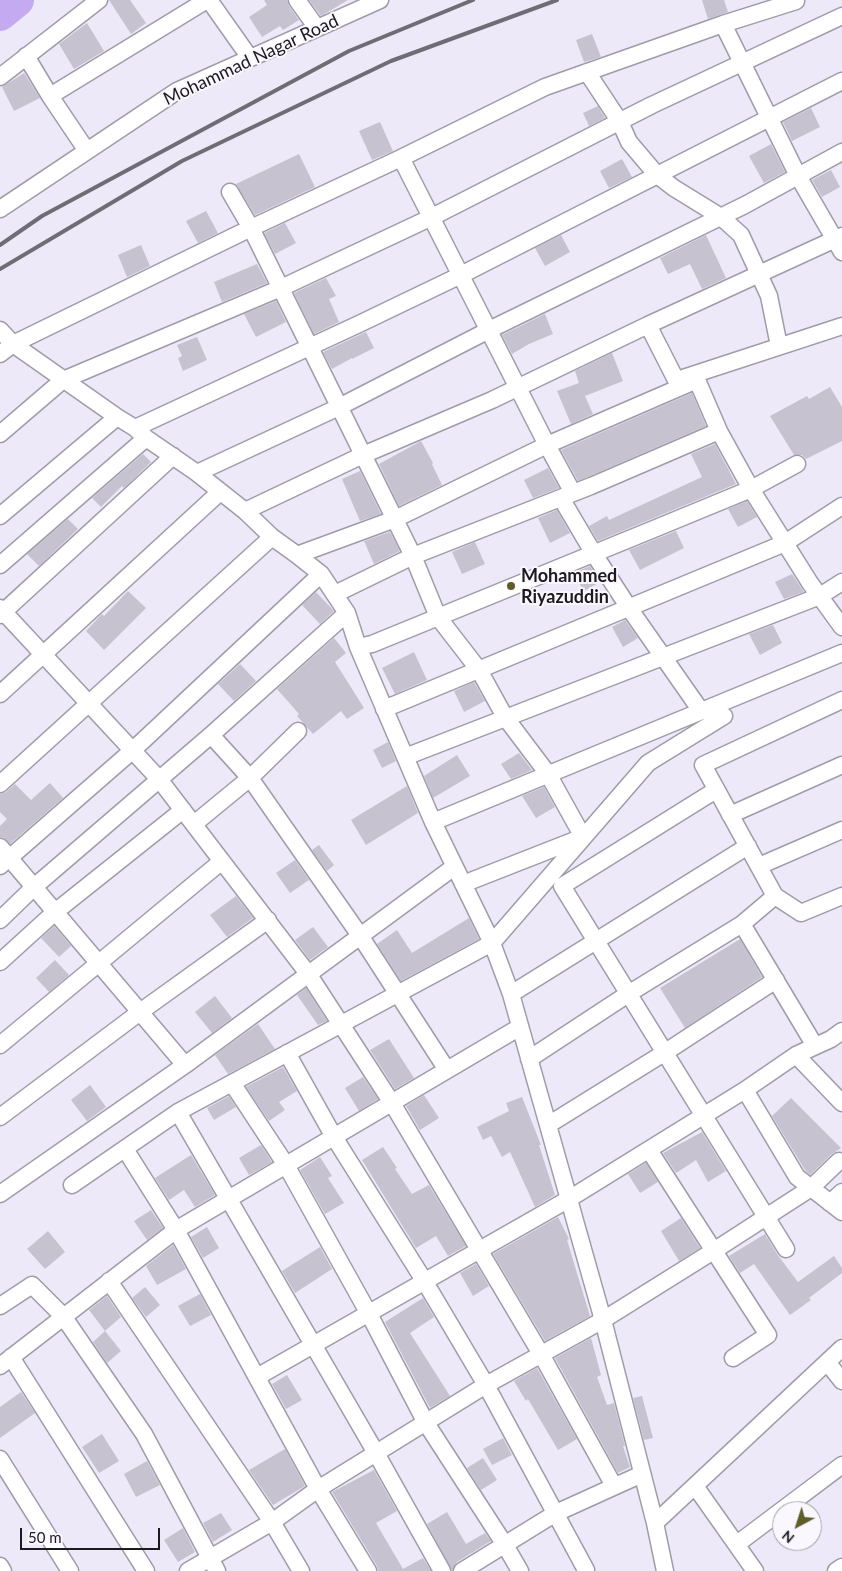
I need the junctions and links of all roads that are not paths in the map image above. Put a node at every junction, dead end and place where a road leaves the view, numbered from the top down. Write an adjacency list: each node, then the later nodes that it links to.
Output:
1 (99, 0): 9 (street)
2 (208, 0): 10 (street); 15 (street)
3 (297, 0): 8 (street)
4 (380, 0): 8 (street, Mohammad Nagar Road)
5 (796, 1): 7 (street)
6 (842, 16): 11 (street)
7 (723, 24): 11 (street); 12 (street)
8 (317, 28): 10 (street, Mohammad Nagar Road)
9 (26, 56): 13 (street); 15 (street)
10 (250, 58): 18 (street, Mohammad Nagar Road)
11 (742, 63): 16 (street); 17 (street)
12 (587, 72): 17 (street); 20 (street)
13 (0, 77)
14 (842, 81): 16 (street)
15 (50, 96): 18 (street)
16 (770, 118): 21 (street); 22 (street)
17 (620, 122): 21 (street); 25 (street)
18 (87, 151): 24 (street, Mohammad Nagar Road)
19 (842, 152): 22 (street)
20 (401, 158): 25 (street); 27 (street)
21 (657, 176): 26 (street); 30 (street)
22 (798, 176): 26 (street); 28 (street)
23 (230, 192): 27 (street)
24 (0, 209)
25 (432, 217): 30 (street); 31 (street)
26 (721, 217): 29 (street); 35 (street)
27 (251, 228): 31 (street); 38 (street)
28 (840, 242): 29 (street)
29 (758, 274): 32 (street); 37 (street)
30 (461, 275): 35 (street); 36 (street)
31 (281, 288): 36 (street); 39 (street)
32 (648, 326): 40 (street); 42 (street)
33 (842, 326): 37 (street)
34 (0, 330): 38 (street)
35 (489, 330): 42 (street); 43 (street)
36 (310, 346): 43 (street); 46 (street)
37 (779, 346): 40 (street)
38 (6, 349): 39 (street)
39 (63, 380): 44 (street); 47 (street)
40 (676, 380): 41 (street)
41 (697, 380): 45 (street); 48 (street)
42 (518, 387): 48 (street); 49 (street)
43 (340, 407): 49 (street); 52 (street)
44 (117, 417): 46 (street); 58 (street)
45 (719, 431): 53 (street); 55 (street)
46 (140, 433): 50 (street); 65 (street)
47 (0, 434)
48 (547, 445): 55 (street); 59 (street)
49 (363, 455): 57 (street); 59 (street)
50 (174, 456): 52 (street); 71 (street)
51 (797, 464): 53 (street)
52 (197, 473): 54 (street)
53 (751, 488): 61 (street); 62 (street)
54 (220, 492): 57 (street); 77 (street)
55 (567, 496): 62 (street); 64 (street)
56 (842, 506): 61 (street)
57 (244, 510): 60 (street)
58 (0, 516)
59 (396, 519): 63 (street); 64 (street)
60 (272, 537): 63 (street); 82 (street)
61 (785, 543): 69 (street); 70 (street)
62 (594, 554): 70 (street); 73 (street)
63 (297, 555): 66 (street)
64 (413, 556): 68 (street); 73 (street)
65 (0, 565)
66 (320, 574): 68 (street); 89 (street)
67 (842, 582): 69 (street)
68 (335, 594): 72 (street)
69 (820, 596): 74 (street); 78 (street)
70 (629, 608): 78 (street); 79 (street)
71 (1, 612): 77 (street)
72 (347, 612): 75 (street); 88 (street)
73 (438, 617): 75 (street); 79 (street)
74 (842, 627)
75 (358, 647): 83 (street)
76 (842, 652): 84 (street)
77 (44, 655): 80 (street); 82 (street)
78 (662, 657): 84 (street); 86 (street)
79 (479, 670): 83 (street); 86 (street)
80 (0, 694)
81 (842, 700): 96 (street)
82 (89, 702): 89 (street); 95 (street)
83 (384, 709): 90 (street)
84 (701, 711): 92 (street)
85 (724, 716): 102 (street)
86 (506, 717): 90 (street); 92 (street)
87 (298, 731): 93 (street)
88 (211, 735): 93 (street); 94 (street)
89 (133, 750): 94 (street); 104 (street)
90 (404, 756): 99 (street)
91 (842, 765): 98 (street)
92 (548, 774): 99 (street); 102 (street)
93 (250, 778): 100 (street); 116 (street)
94 (159, 779): 97 (street); 109 (street)
95 (0, 784)
96 (716, 790): 98 (street); 117 (street)
97 (183, 810): 100 (street); 112 (street)
98 (730, 815): 103 (street)
99 (433, 822): 107 (street)
100 (194, 824): 105 (street)
101 (842, 830): 106 (street)
102 (583, 837): 108 (street); 118 (street)
103 (748, 846): 106 (street); 117 (street)
104 (3, 857): 109 (street)
105 (222, 860): 114 (street); 120 (street)
106 (759, 866): 110 (street)
107 (454, 867): 108 (street); 116 (street)
108 (464, 884): 118 (street)
109 (34, 887): 112 (street); 113 (street)
110 (775, 896): 111 (street); 115 (street)
111 (842, 896)
112 (55, 912): 119 (street); 120 (street)
113 (0, 920)
114 (268, 920): 121 (street); 126 (street)
115 (742, 924): 122 (street); 125 (street)
116 (362, 937): 121 (street); 123 (street)
117 (595, 940): 124 (street); 125 (street)
118 (492, 943): 123 (street); 124 (street)
119 (0, 962)
120 (98, 963): 126 (street); 130 (street)
121 (309, 974): 127 (street); 136 (street)
122 (776, 980): 131 (street); 132 (street)
123 (399, 994): 127 (street); 137 (street)
124 (510, 994): 128 (street)
125 (628, 994): 132 (street); 135 (street)
126 (140, 1012): 136 (street); 144 (street)
127 (342, 1024): 133 (street); 140 (street)
128 (520, 1027): 135 (street); 137 (street)
129 (838, 1040): 131 (street)
130 (0, 1045)
131 (815, 1046): 134 (street)
132 (664, 1052): 143 (street); 145 (street)
133 (287, 1053): 138 (street); 146 (street)
134 (796, 1055): 139 (street); 141 (street)
135 (529, 1059): 145 (street)
136 (185, 1065): 153 (street)
137 (447, 1070): 140 (street)
138 (232, 1083): 142 (street); 150 (street)
139 (745, 1090): 143 (street); 152 (street)
140 (392, 1103): 146 (street); 159 (street)
141 (842, 1103)
142 (178, 1112): 147 (street); 154 (street)
143 (703, 1114): 148 (street); 157 (street)
144 (0, 1117)
145 (548, 1125): 155 (street)
146 (334, 1137): 150 (street); 163 (street)
147 (125, 1148): 151 (street); 158 (street)
148 (649, 1150): 155 (street); 160 (street)
149 (839, 1161): 152 (street)
150 (286, 1165): 154 (street); 165 (street)
151 (72, 1185)
152 (811, 1188): 156 (street); 157 (street)
153 (0, 1194)
154 (229, 1198): 158 (street); 168 (street)
155 (569, 1199): 159 (street); 167 (street)
156 (838, 1203)
157 (766, 1217): 160 (street); 161 (street)
158 (176, 1230): 162 (street); 174 (street)
159 (480, 1250): 163 (street); 170 (street)
160 (715, 1250): 167 (street); 171 (street)
161 (786, 1250)
162 (109, 1281): 166 (street); 186 (street)
163 (425, 1282): 165 (street); 176 (street)
164 (0, 1306): 166 (street)
165 (368, 1314): 168 (street); 177 (street)
166 (63, 1316): 172 (street); 190 (street)
167 (603, 1320): 170 (street); 181 (street)
168 (314, 1345): 174 (street); 178 (street)
169 (842, 1348): 173 (street)
170 (541, 1354): 176 (street); 182 (street)
171 (733, 1358)
172 (6, 1361): 196 (street)
173 (827, 1362): 175 (street); 183 (street)
174 (257, 1378): 184 (street)
175 (842, 1381)
176 (486, 1385): 177 (street); 185 (street)
177 (426, 1422): 178 (street); 189 (street)
178 (376, 1453): 184 (street); 200 (street)
179 (0, 1459): 195 (street)
180 (842, 1465): 188 (street)
181 (642, 1474): 182 (street); 187 (street)
182 (614, 1486): 185 (street)
183 (695, 1486): 187 (street); 188 (street)
184 (318, 1489): 186 (street); 199 (street)
185 (556, 1513): 189 (street); 193 (street)
186 (272, 1522): 190 (street); 198 (street)
187 (655, 1523): 203 (street)
188 (736, 1544): 204 (street)
189 (505, 1545): 201 (street); 202 (street)
190 (214, 1565): 197 (street)
191 (0, 1566): 194 (street)
192 (842, 1567): 205 (street)
193 (586, 1570)
194 (3, 1571)
195 (70, 1571)
196 (146, 1571)
197 (188, 1571)
198 (301, 1571)
199 (368, 1571)
200 (442, 1571)
201 (462, 1571)
202 (520, 1571)
203 (665, 1571)
204 (755, 1571)
205 (836, 1571)

